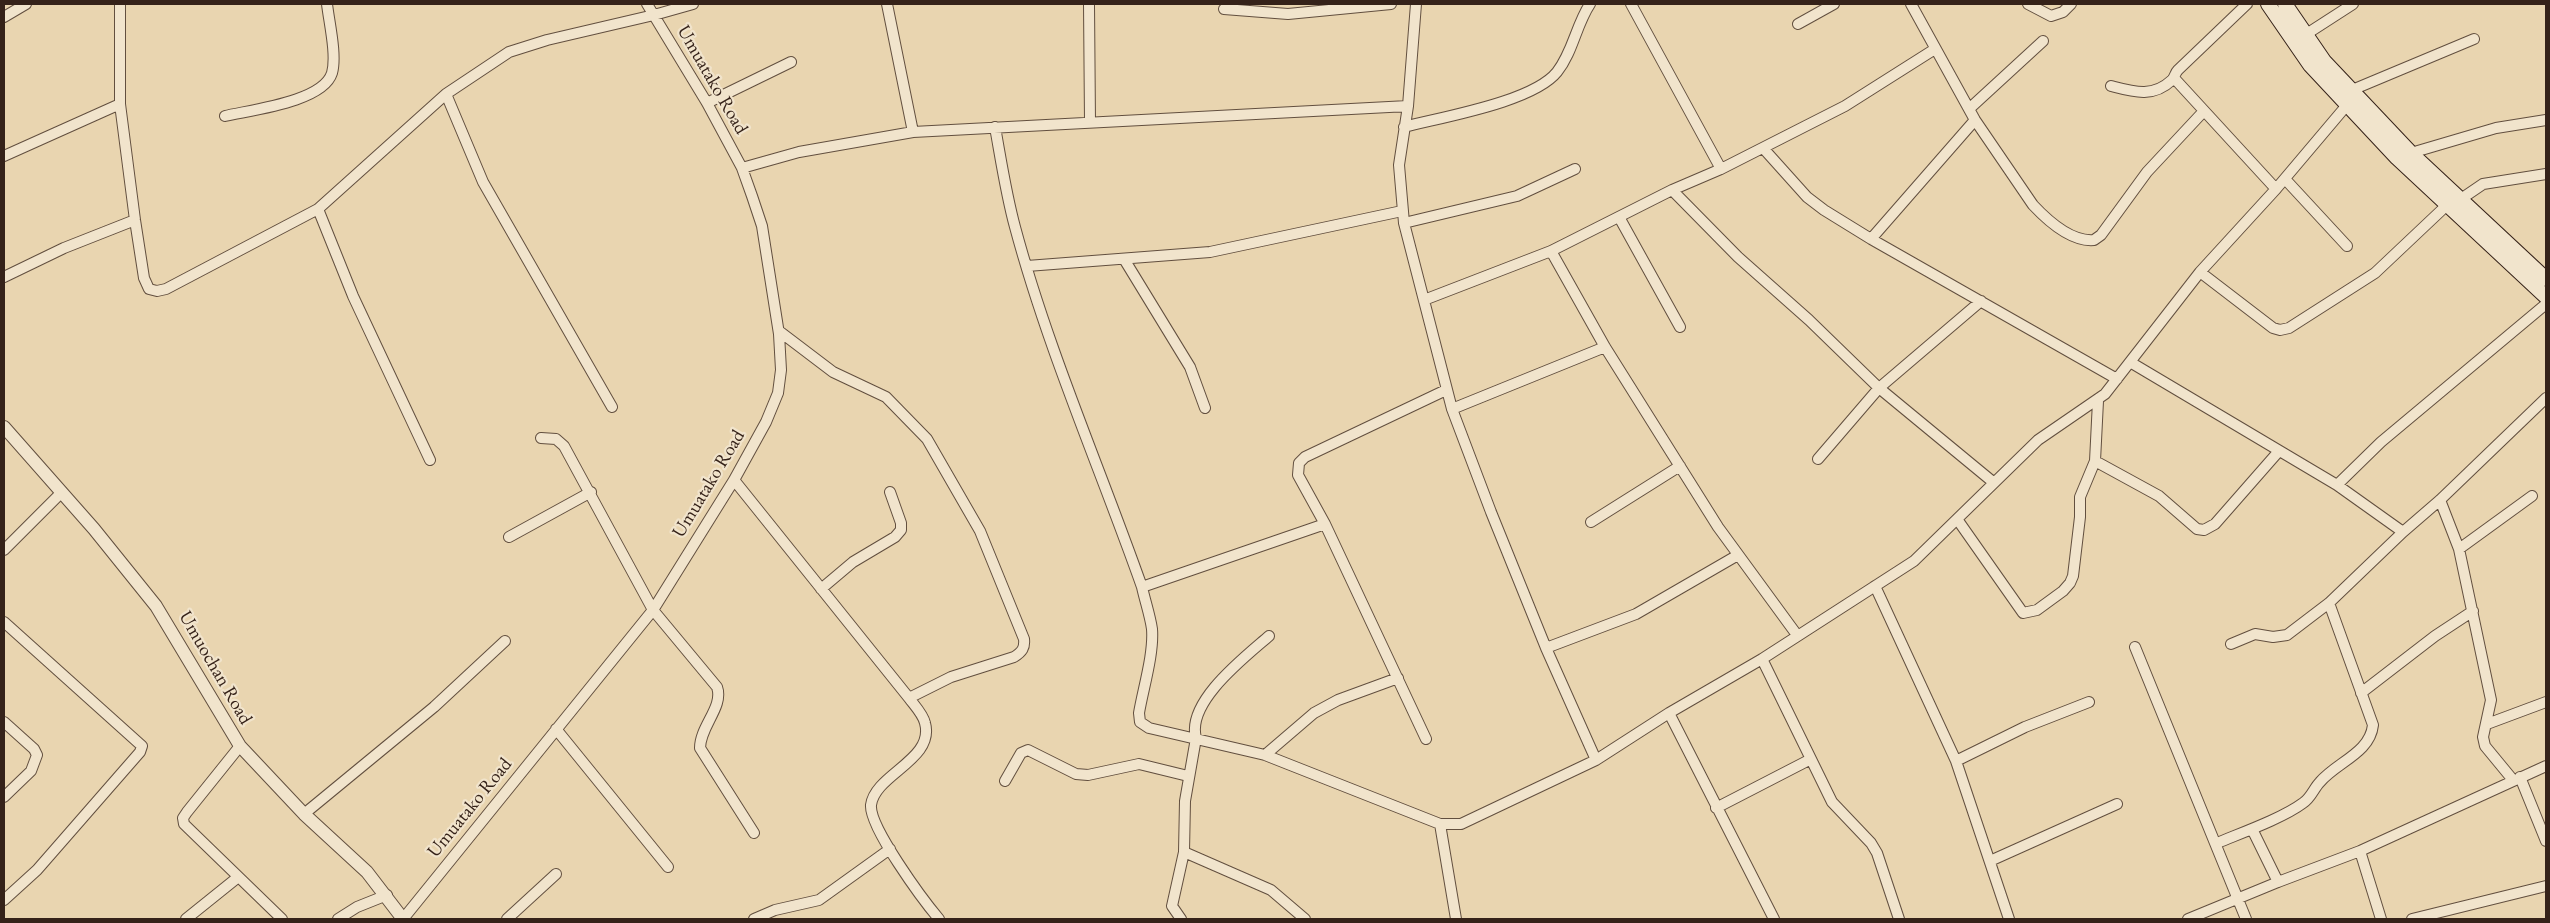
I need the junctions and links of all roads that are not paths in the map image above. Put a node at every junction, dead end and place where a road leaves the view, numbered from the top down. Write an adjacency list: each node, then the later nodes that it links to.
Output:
1 (26, 4): 21 (street)
2 (120, 4): 34 (street)
3 (327, 4): 39 (street)
4 (647, 4): 22 (street, Umuatako Road)
5 (693, 4): 22 (street)
6 (887, 4): 45 (street)
7 (1089, 4): 42 (street)
8 (1391, 4): 20 (street)
9 (1416, 4): 36 (street)
10 (1590, 4): 44 (street)
11 (1631, 4): 51 (street)
12 (1834, 4): 23 (street)
13 (1911, 4): 27 (street)
14 (2028, 4): 15 (street)
15 (2071, 4)
16 (2247, 4): 29 (street)
17 (2268, 4): 35 (main road)
18 (2285, 4): 24 (main road)
19 (2353, 4): 24 (street)
20 (1224, 9)
21 (4, 16)
22 (654, 16): 32 (street); 33 (street, Umuatako Road)
23 (1798, 24)
24 (2305, 35): 31 (main road)
25 (2474, 39): 31 (street)
26 (2043, 41): 37 (street)
27 (1935, 48): 37 (street); 46 (street)
28 (791, 62): 33 (street)
29 (2174, 78): 30 (street); 38 (street)
30 (2111, 86)
31 (2352, 90): 47 (main road)
32 (446, 94): 58 (street); 84 (street)
33 (707, 103): 49 (street, Umuatako Road)
34 (120, 104): 48 (street); 61 (street)
35 (2347, 105): 53 (street); 57 (main road)
36 (1408, 106): 42 (street); 44 (street)
37 (1969, 109): 40 (street)
38 (2203, 112): 40 (street); 54 (street)
39 (225, 116)
40 (1975, 120): 63 (street)
41 (2546, 120): 47 (street)
42 (1090, 122): 43 (street)
43 (995, 127): 45 (street); 67 (street)
44 (1404, 127): 59 (street)
45 (913, 132): 49 (street)
46 (1763, 148): 51 (street); 63 (street)
47 (2412, 153): 56 (main road)
48 (4, 156)
49 (742, 168): 76 (street, Umuatako Road)
50 (1575, 169): 62 (street)
51 (1721, 169): 55 (street)
52 (2546, 174): 56 (street)
53 (2285, 179): 54 (street); 64 (street)
54 (2276, 189): 68 (street)
55 (1672, 190): 60 (street); 80 (street)
56 (2461, 199): 70 (main road)
57 (2447, 204): 68 (street); 71 (main road)
58 (318, 209): 61 (street); 91 (street)
59 (1402, 211): 62 (street); 66 (street)
60 (1619, 216): 65 (street); 75 (street)
61 (135, 220): 69 (street)
62 (1404, 223): 72 (street)
63 (1871, 239): 73 (street)
64 (2347, 246)
65 (1551, 251): 72 (street); 77 (street)
66 (1124, 259): 67 (street); 85 (street)
67 (1027, 266): 111 (street)
68 (2200, 272): 78 (street)
69 (4, 277)
70 (2546, 279)
71 (2546, 297)
72 (1424, 300): 81 (street)
73 (1981, 301): 79 (street); 80 (street)
74 (2546, 304): 96 (street)
75 (1680, 327)
76 (779, 331): 94 (street, Umuatako Road); 126 (street)
77 (1605, 347): 86 (street); 93 (street)
78 (2130, 362): 79 (street); 89 (street)
79 (2117, 379): 83 (street)
80 (1879, 388): 90 (street); 95 (street)
81 (1446, 390): 86 (street); 104 (street)
82 (2546, 398): 101 (street)
83 (2098, 401): 92 (street); 95 (street)
84 (612, 408)
85 (1206, 408)
86 (1452, 409): 122 (street)
87 (4, 427): 97 (street, Umuochan Road)
88 (541, 438): 98 (street)
89 (2279, 450): 92 (street); 96 (street)
90 (1818, 459)
91 (430, 460)
92 (2095, 462): 102 (street)
93 (1680, 466): 103 (street); 109 (street)
94 (734, 480): 112 (street); 114 (street, Umuatako Road)
95 (1993, 482): 102 (street)
96 (2337, 485): 105 (street)
97 (62, 492): 108 (street); 135 (street, Umuochan Road)
98 (591, 492): 106 (street); 114 (street)
99 (890, 492): 112 (street)
100 (2532, 496): 107 (street)
101 (2440, 500): 105 (street); 107 (street)
102 (1957, 520): 110 (street)
103 (1591, 522)
104 (1325, 524): 111 (street); 124 (street)
105 (2403, 532): 113 (street)
106 (509, 537)
107 (2458, 549): 115 (street)
108 (4, 550)
109 (1738, 555): 117 (street); 122 (street)
110 (1876, 586): 117 (street); 139 (street)
111 (1142, 587): 133 (street)
112 (821, 589): 126 (street)
113 (2330, 603): 120 (street); 125 (street)
114 (653, 610): 132 (street, Umuatako Road); 150 (street)
115 (2472, 611): 125 (street); 131 (street)
116 (4, 622): 164 (street)
117 (1796, 635): 123 (street)
118 (1270, 636): 133 (street)
119 (505, 641): 147 (street)
120 (2231, 644)
121 (2135, 647): 152 (street)
122 (1546, 648): 138 (street)
123 (1762, 658): 129 (street); 137 (street)
124 (1398, 678): 134 (street); 136 (street)
125 (2361, 693): 149 (street)
126 (909, 698): 153 (street)
127 (2089, 702): 139 (street)
128 (2546, 702): 131 (street)
129 (1669, 713): 138 (street); 146 (street)
130 (4, 722): 144 (street)
131 (2487, 724): 142 (street)
132 (556, 729): 157 (street); 168 (street, Umuatako Road)
133 (1196, 738): 136 (street); 141 (street)
134 (1426, 739)
135 (240, 746): 147 (street, Umuochan Road); 159 (street)
136 (1265, 755): 148 (street)
137 (1810, 759): 146 (street); 176 (street)
138 (1596, 760): 148 (street)
139 (1956, 761): 156 (street)
140 (2546, 766): 142 (street)
141 (1188, 776): 143 (street); 155 (street)
142 (2516, 779): 151 (street); 154 (street)
143 (1004, 781)
144 (4, 797)
145 (2117, 804): 156 (street)
146 (1716, 808): 175 (street)
147 (304, 814): 162 (street, Umuochan Road)
148 (1440, 824): 174 (street)
149 (2252, 829): 152 (street); 160 (street)
150 (754, 833)
151 (2546, 841)
152 (2217, 843): 163 (street)
153 (890, 849): 170 (street); 171 (street)
154 (2360, 851): 160 (street); 180 (street)
155 (1184, 852): 172 (street); 173 (street)
156 (1990, 862): 177 (street)
157 (668, 867)
158 (556, 874): 169 (street)
159 (237, 878): 165 (street); 166 (street)
160 (2278, 882): 163 (street)
161 (2546, 886): 181 (street)
162 (387, 895): 167 (street); 168 (street, Umuochan Road)
163 (2239, 898): 178 (street); 179 (street)
164 (4, 900)
165 (186, 919)
166 (282, 919)
167 (338, 919)
168 (403, 919)
169 (507, 919)
170 (754, 919)
171 (939, 919)
172 (1182, 919)
173 (1305, 919)
174 (1456, 919)
175 (1774, 919)
176 (1899, 919)
177 (2009, 919)
178 (2188, 919)
179 (2246, 919)
180 (2382, 919)
181 (2412, 919)

